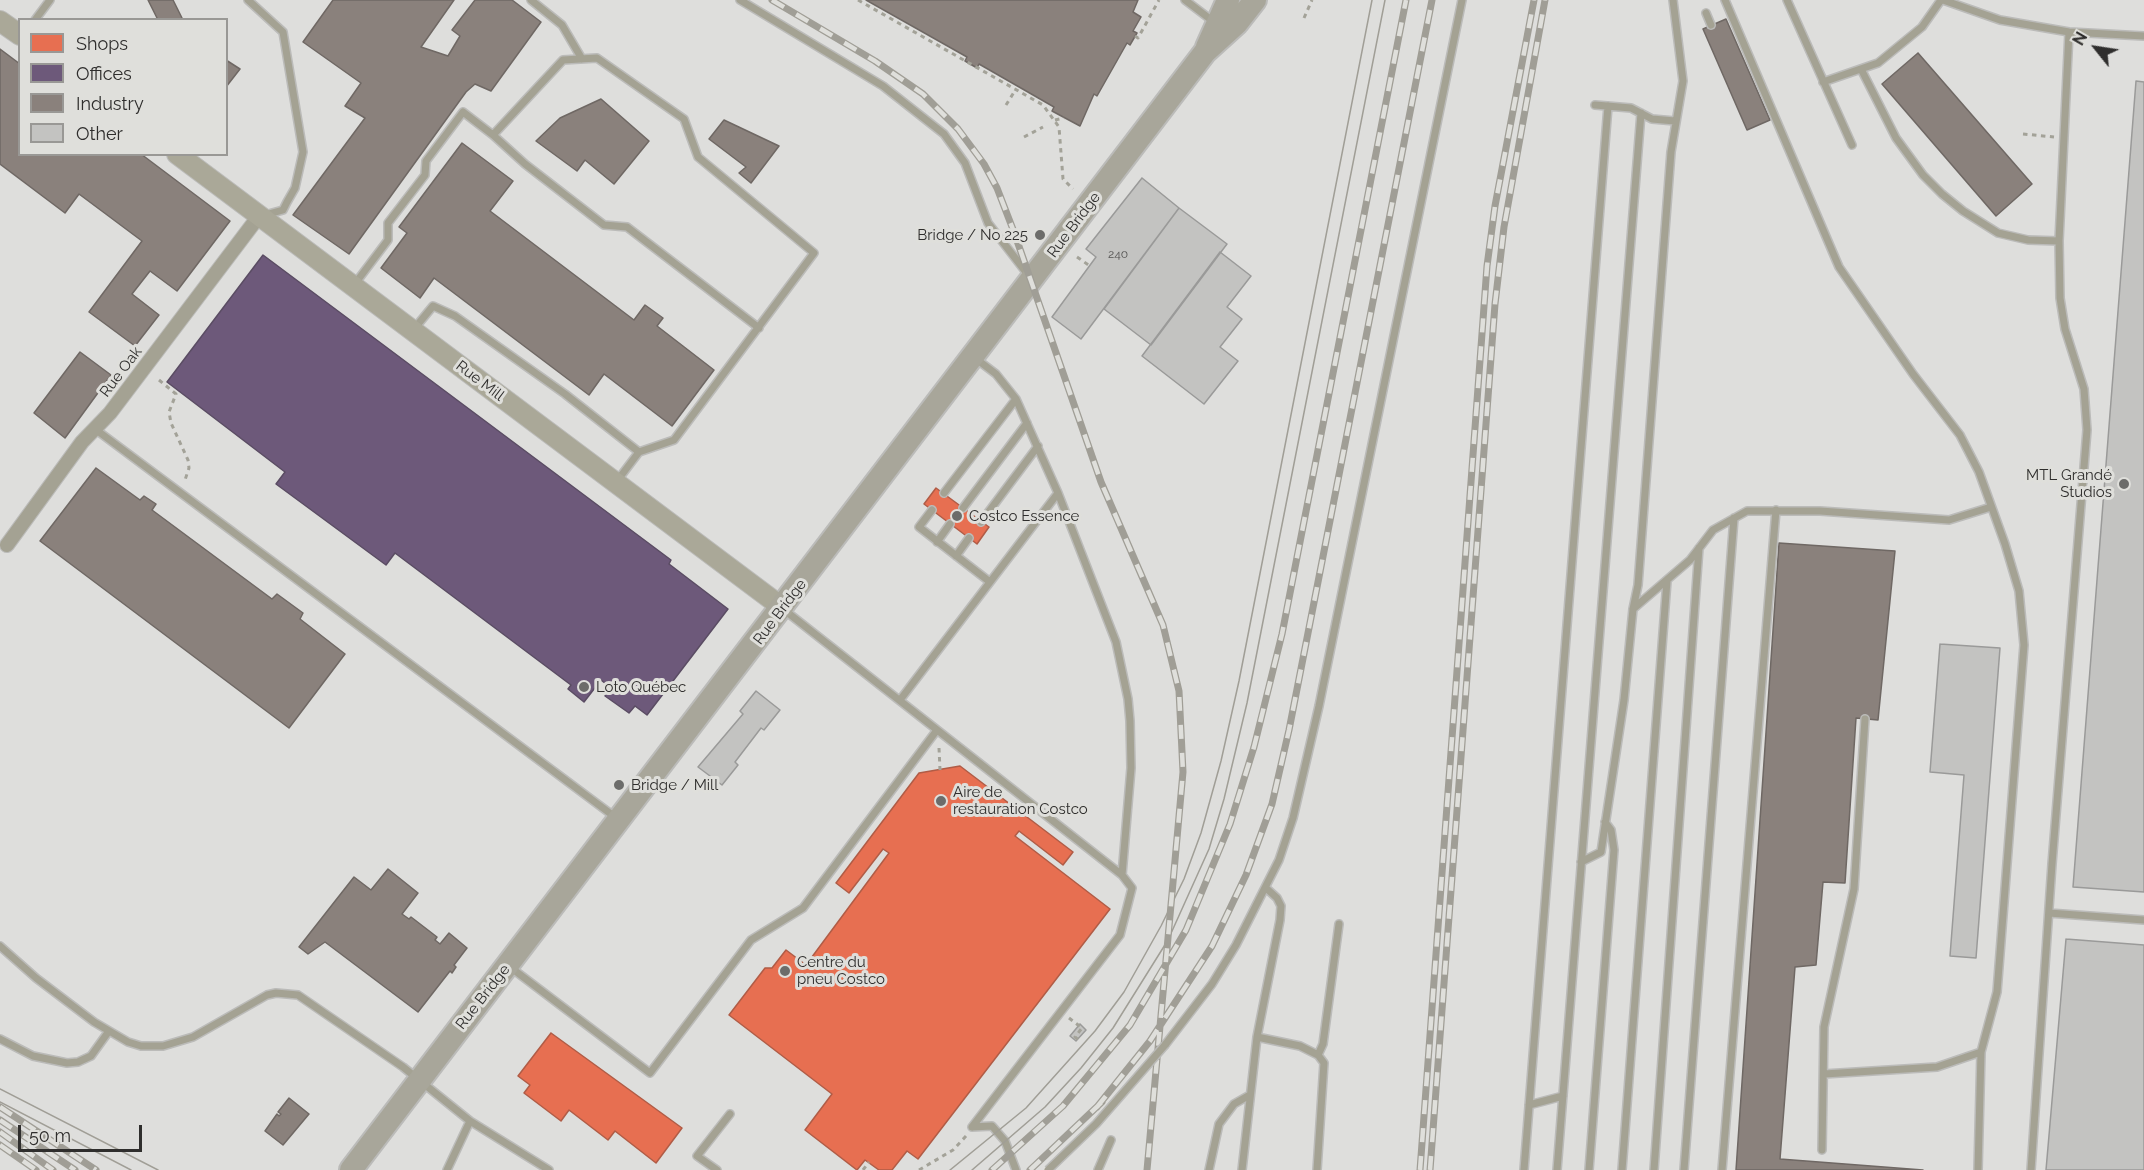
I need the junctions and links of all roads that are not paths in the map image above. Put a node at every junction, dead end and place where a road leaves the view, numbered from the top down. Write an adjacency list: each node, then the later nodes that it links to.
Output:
1 (50, 0): 14 (lane)
2 (248, 0): 31 (lane)
3 (531, 0): 21 (lane)
4 (740, 0): 33 (lane)
5 (1185, 0): 17 (lane)
6 (1228, 0): 17 (main road, Rue Bridge)
7 (1255, 0): 17 (main road, Rue Bridge)
8 (1462, 0): 69 (lane)
9 (1673, 0): 27 (lane)
10 (1725, 0): 46 (lane)
11 (1787, 0): 23 (lane)
12 (1942, 0): 18 (lane); 22 (lane)
13 (1706, 13): 16 (lane)
14 (36, 18)
15 (0, 21): 19 (street)
16 (1711, 26)
17 (1222, 28): 33 (main road, Rue Bridge)
18 (2069, 32): 20 (lane); 32 (lane)
19 (18, 34)
20 (2144, 36)
21 (582, 59): 28 (lane); 35 (lane)
22 (1861, 69): 23 (lane); 32 (lane)
23 (1823, 82): 29 (lane)
24 (1595, 105): 25 (lane)
25 (1608, 106): 26 (lane); 84 (lane)
26 (1641, 113): 27 (lane); 67 (lane)
27 (1675, 121): 61 (lane)
28 (493, 135): 34 (lane); 35 (lane)
29 (1852, 145)
30 (180, 156): 31 (street, Rue Mill)
31 (259, 216): 34 (street, Rue Mill); 40 (street, Rue Oak)
32 (2059, 241): 70 (lane)
33 (1032, 281): 37 (main road, Rue Bridge)
34 (353, 286): 36 (street, Rue Mill)
35 (759, 328): 42 (lane)
36 (413, 332): 42 (lane); 43 (street, Rue Mill)
37 (974, 357): 38 (lane); 60 (main road, Rue Bridge)
38 (1016, 399): 39 (lane); 44 (lane)
39 (1027, 423): 41 (lane); 47 (lane)
40 (95, 429): 55 (street, Rue Oak); 65 (lane)
41 (1038, 446): 45 (lane); 51 (lane)
42 (639, 452): 43 (lane)
43 (615, 483): 60 (street, Rue Mill)
44 (944, 493)
45 (1058, 493): 59 (lane); 68 (lane)
46 (1991, 507): 49 (lane); 78 (lane)
47 (963, 508)
48 (932, 510): 54 (lane)
49 (1776, 510): 50 (lane); 105 (lane)
50 (1734, 518): 56 (lane); 104 (lane)
51 (981, 522)
52 (950, 524): 54 (lane)
53 (969, 538): 57 (lane)
54 (937, 542): 57 (lane)
55 (7, 545)
56 (1699, 548): 58 (lane); 103 (lane)
57 (956, 556): 59 (lane)
58 (1667, 581): 61 (lane); 102 (lane)
59 (990, 582): 62 (lane)
60 (783, 608): 62 (lane); 65 (main road, Rue Bridge)
61 (1633, 609): 66 (lane)
62 (900, 700): 64 (lane)
63 (1865, 719): 80 (lane)
64 (937, 730): 68 (lane); 74 (lane)
65 (620, 820): 74 (main road, Rue Bridge)
66 (1605, 822): 67 (lane); 101 (lane)
67 (1581, 862): 83 (lane)
68 (1122, 874): 93 (lane)
69 (1266, 888): 76 (lane); 94 (lane, bridge)
70 (2049, 912): 71 (lane); 107 (lane)
71 (2144, 920)
72 (1340, 924): 79 (lane)
73 (0, 946): 75 (lane)
74 (508, 965): 81 (main road, Rue Bridge)
75 (109, 1031): 77 (lane); 81 (lane)
76 (1257, 1037): 79 (lane); 82 (lane)
77 (0, 1039)
78 (1981, 1052): 80 (lane); 106 (lane)
79 (1318, 1055): 98 (lane)
80 (1824, 1074): 88 (lane)
81 (420, 1080): 86 (lane); 89 (main road, Rue Bridge)
82 (1248, 1096): 96 (lane); 97 (lane)
83 (1563, 1096): 84 (lane); 100 (lane)
84 (1530, 1105): 99 (lane)
85 (730, 1114): 92 (lane)
86 (470, 1121): 90 (lane); 91 (lane)
87 (1111, 1140): 95 (lane)
88 (1822, 1150)
89 (351, 1170)
90 (447, 1170)
91 (549, 1170)
92 (717, 1170)
93 (1016, 1170)
94 (1048, 1170)
95 (1098, 1170)
96 (1209, 1170)
97 (1242, 1170)
98 (1317, 1170)
99 (1524, 1170)
100 (1557, 1170)
101 (1589, 1170)
102 (1622, 1170)
103 (1654, 1170)
104 (1684, 1170)
105 (1722, 1170)
106 (1978, 1170)
107 (2031, 1170)

